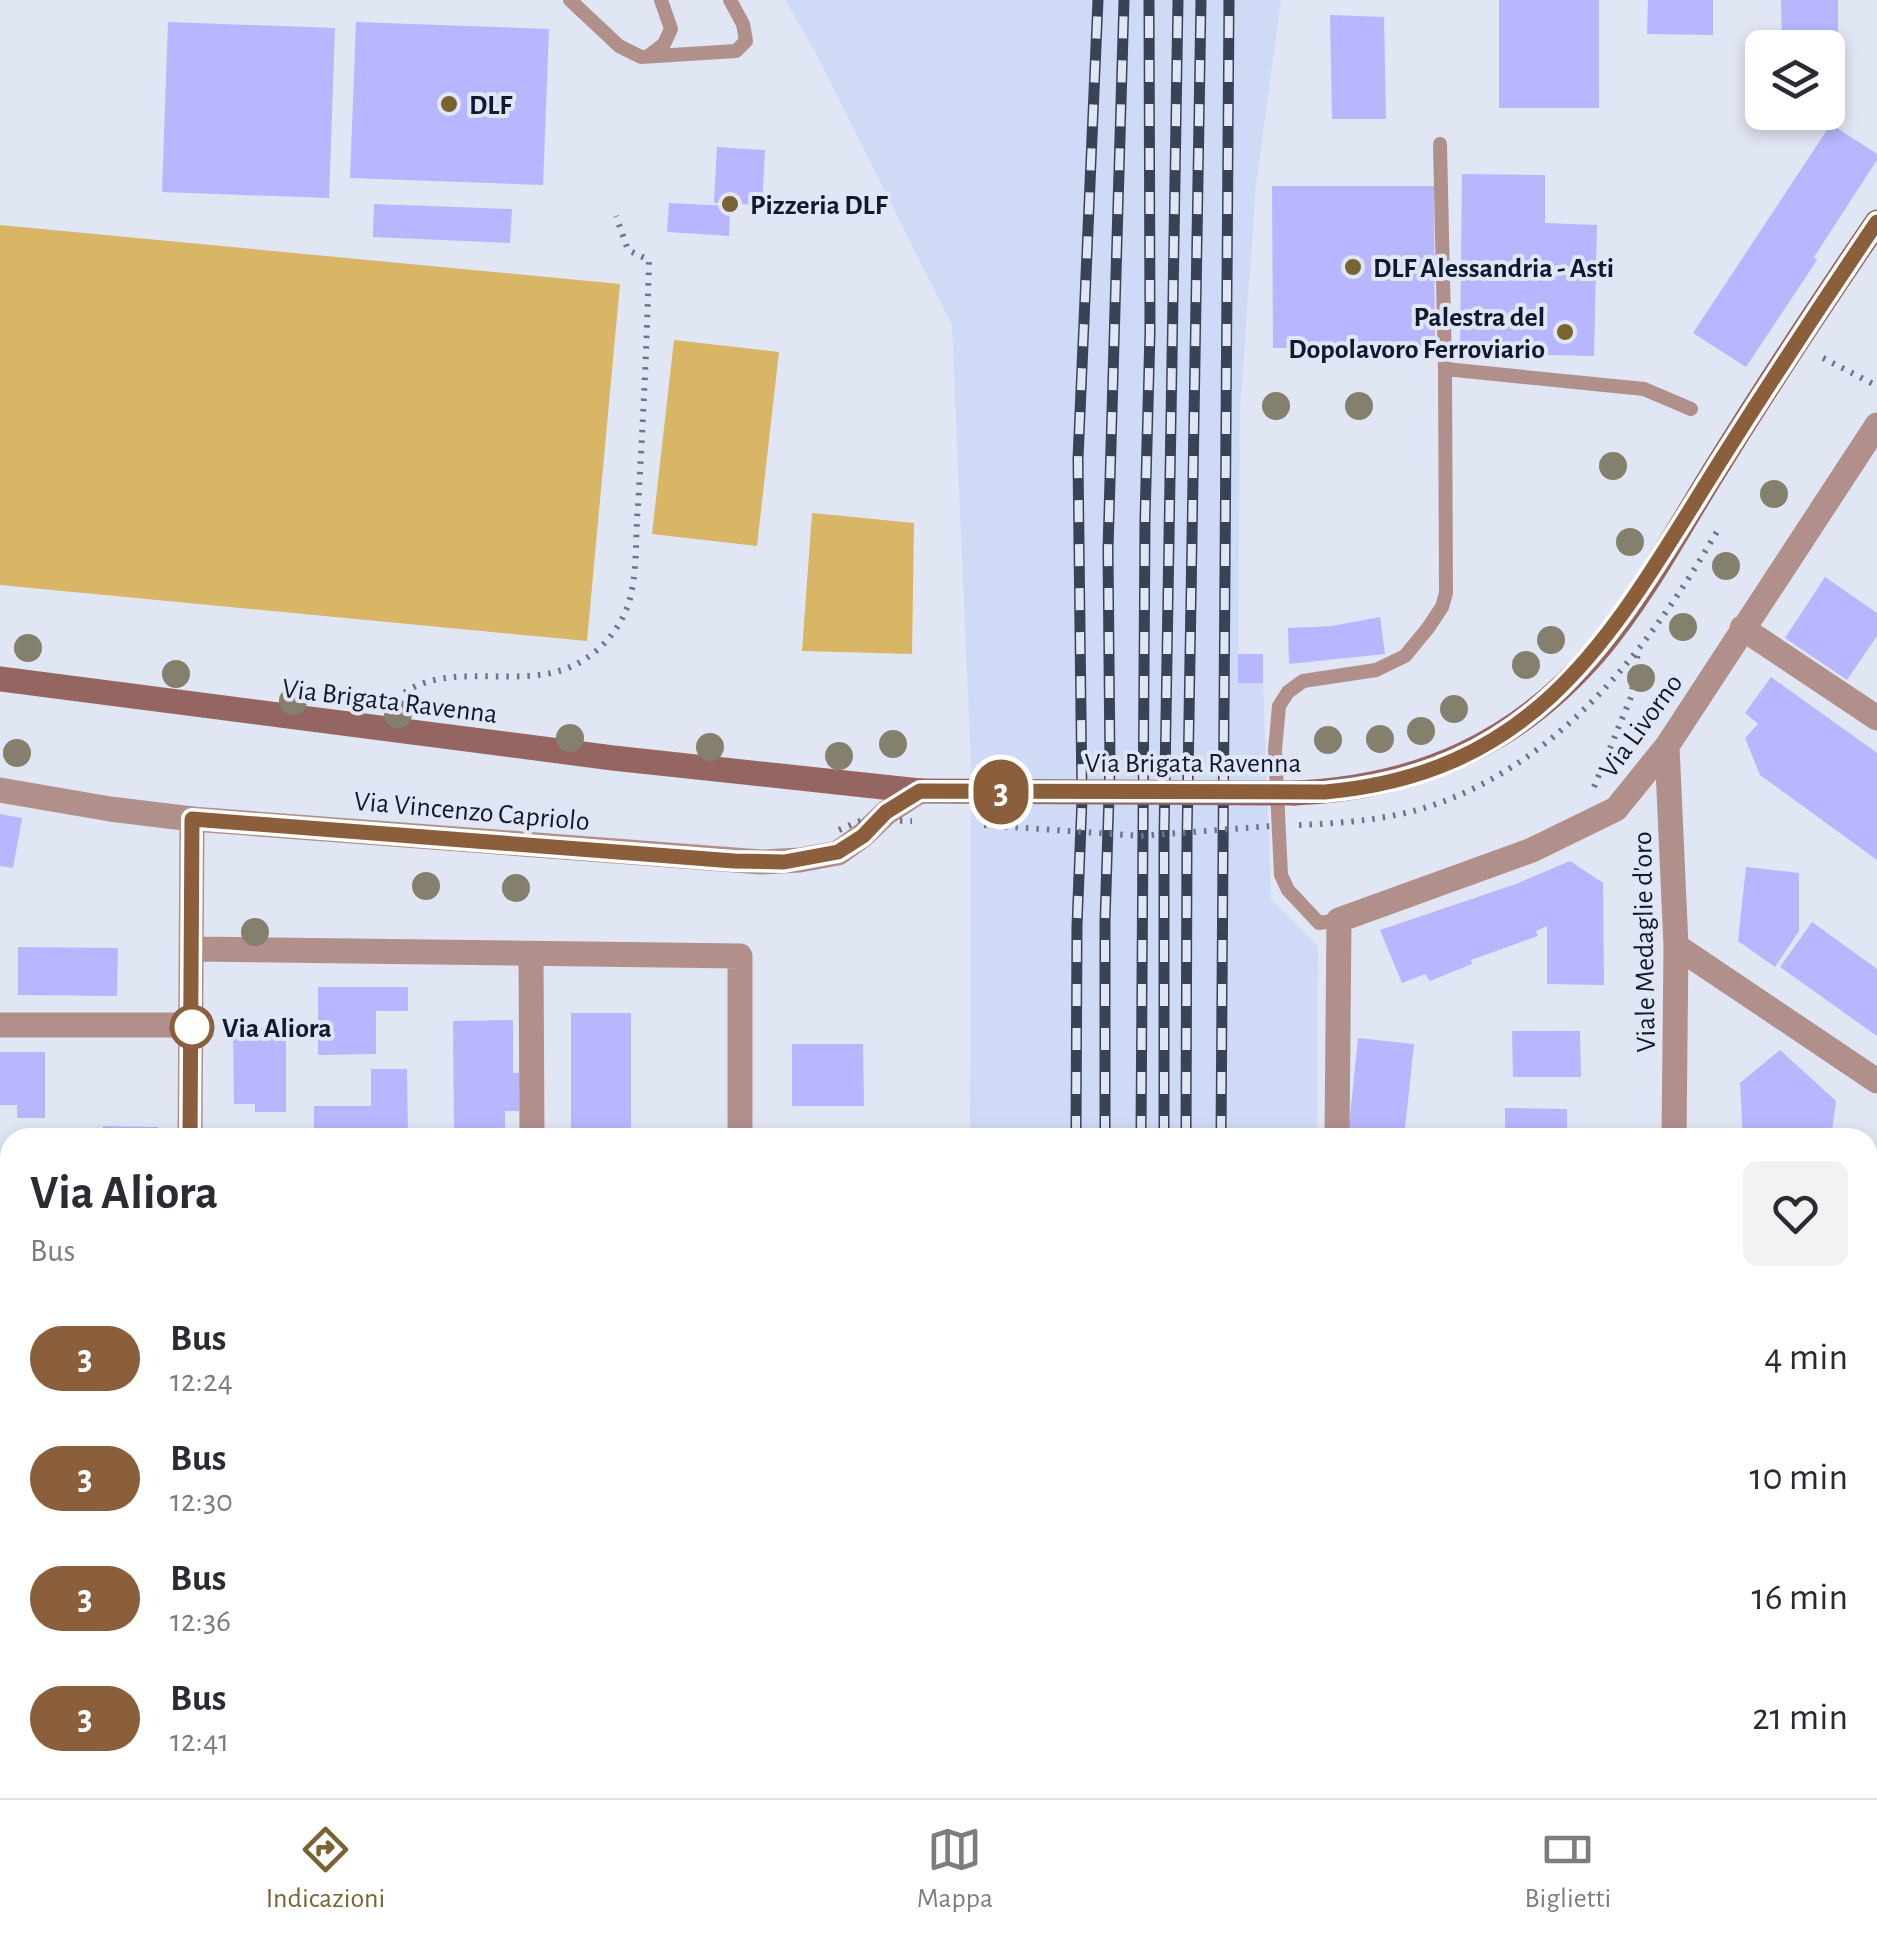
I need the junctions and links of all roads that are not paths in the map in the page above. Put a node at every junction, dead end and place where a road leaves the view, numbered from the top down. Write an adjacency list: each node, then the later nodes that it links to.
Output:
1 (570, 0): 4 (lane)
2 (660, 0): 4 (lane)
3 (730, 0): 4 (lane)
4 (641, 57)
5 (1440, 144): 7 (lane)
6 (1877, 222): 15 (main road, Via Brigata Ravenna, bridge)
7 (1445, 368): 8 (lane); 17 (lane)
8 (1691, 409)
9 (1877, 425): 10 (street, Via Livorno)
10 (1742, 628): 12 (street); 13 (street, Via Livorno)
11 (0, 679): 15 (main road, Via Brigata Ravenna)
12 (1877, 718)
13 (1667, 746): 17 (street, Via Livorno); 18 (street, Viale Medaglie d'oro)
14 (0, 790): 16 (street, Via Vincenzo Capriolo)
15 (920, 791): 16 (street, Via Vincenzo Capriolo)
16 (192, 819): 19 (street)
17 (1338, 920): 27 (street)
18 (1676, 946): 23 (street); 28 (street, Viale Medaglie d'oro)
19 (193, 949): 20 (street); 22 (street)
20 (531, 954): 25 (street); 26 (street)
21 (0, 1025): 22 (street)
22 (192, 1025): 24 (street)
23 (1877, 1080)
24 (190, 1128)
25 (532, 1128)
26 (740, 1128)
27 (1337, 1128)
28 (1674, 1128)

